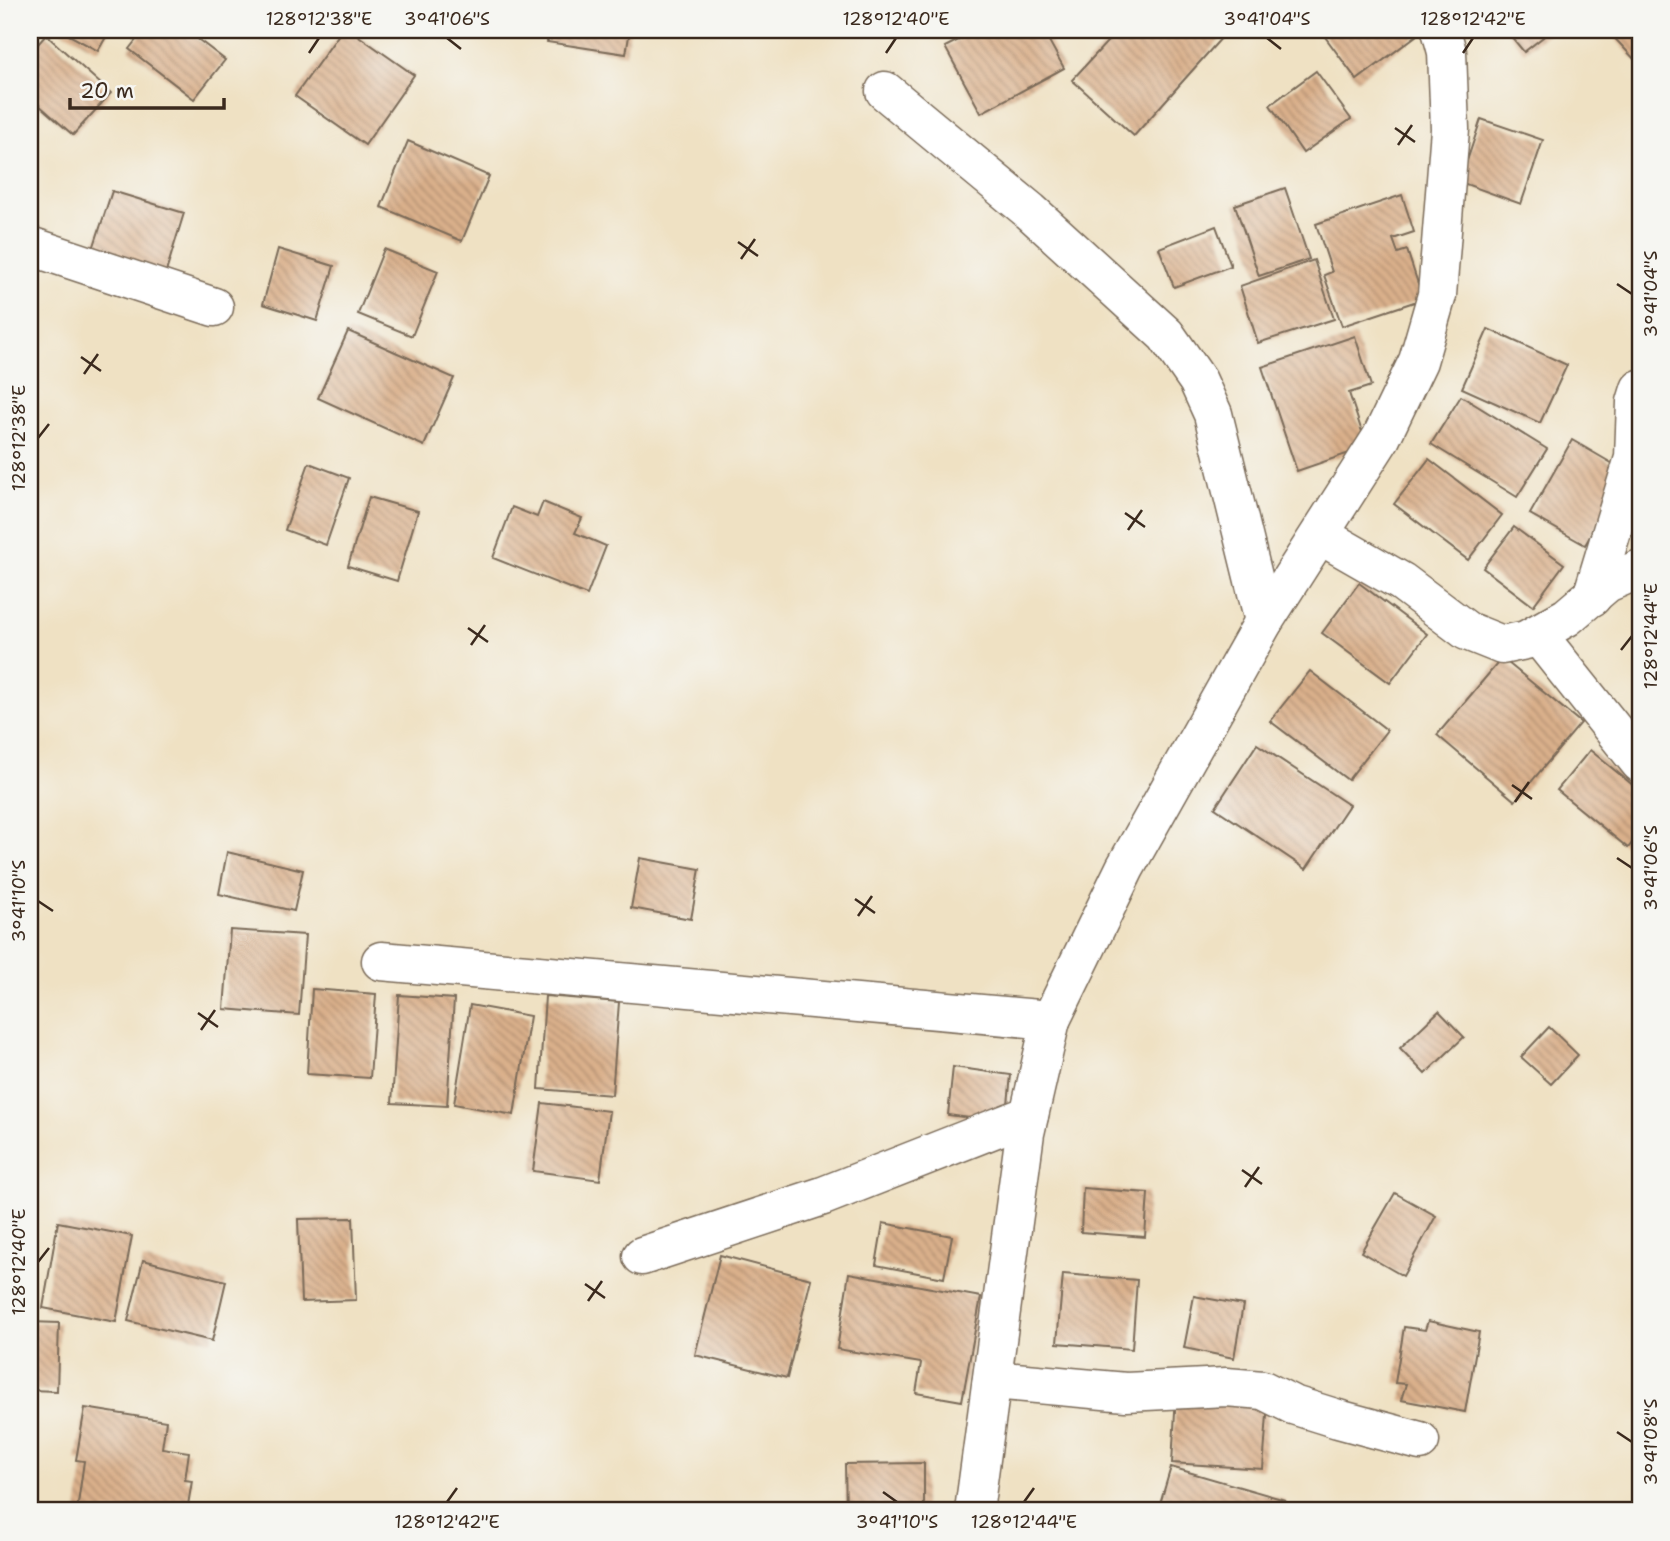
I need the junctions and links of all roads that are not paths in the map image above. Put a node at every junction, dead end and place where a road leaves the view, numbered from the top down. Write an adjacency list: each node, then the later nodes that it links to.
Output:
1 (1441, 30): 6 (street)
2 (886, 91): 9 (street)
3 (30, 246): 4 (street)
4 (214, 307)
5 (1640, 389): 8 (street)
6 (1320, 535): 9 (street); 10 (street)
7 (1640, 569): 8 (street)
8 (1592, 597): 10 (street)
9 (1264, 621): 13 (street)
10 (1537, 634): 11 (street)
11 (1640, 763)
12 (381, 961): 13 (street)
13 (1051, 1020): 14 (street)
14 (1029, 1115): 15 (street); 16 (street)
15 (642, 1256)
16 (992, 1380): 17 (street); 18 (street)
17 (1420, 1441)
18 (974, 1511)

